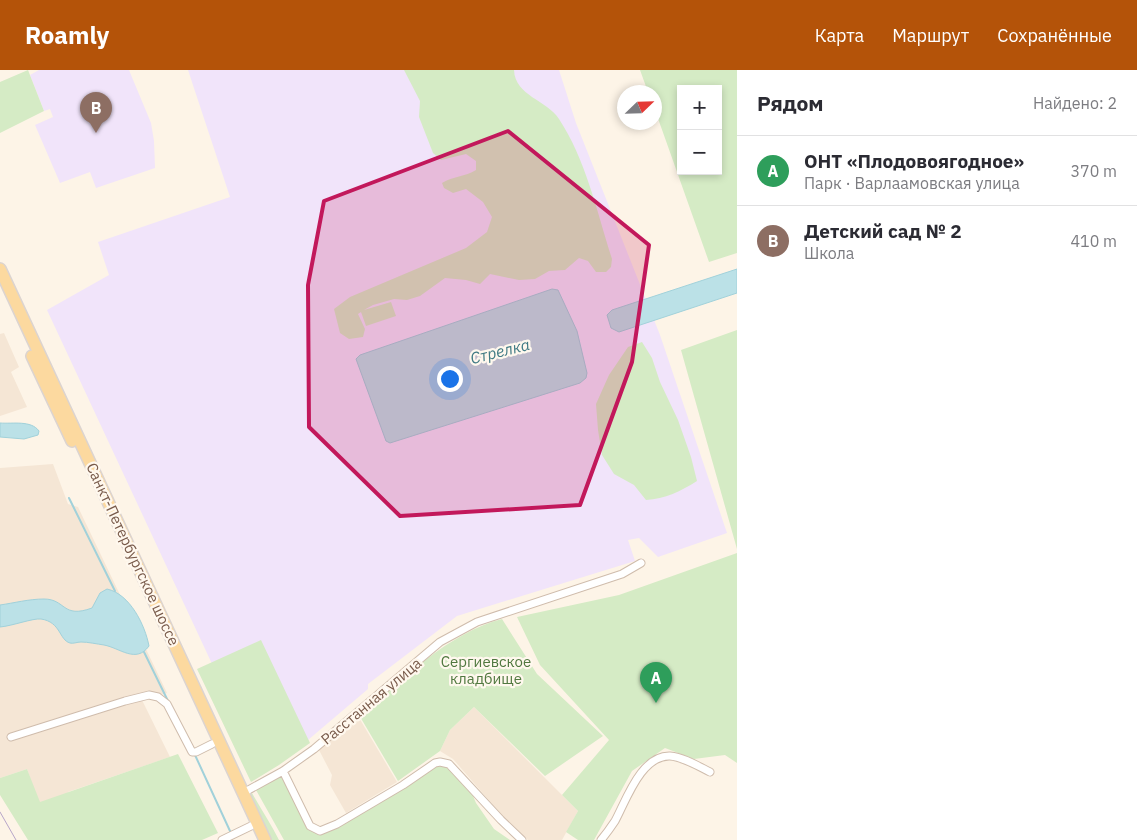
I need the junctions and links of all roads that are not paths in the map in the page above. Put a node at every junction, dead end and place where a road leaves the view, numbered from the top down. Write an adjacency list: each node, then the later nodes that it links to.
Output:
1 (0, 269): 8 (main road, Санкт-Петербургское шоссе)
2 (0, 286): 5 (main road, Санкт-Петербургское шоссе)
3 (641, 563): 6 (street, Расстанная улица)
4 (11, 737): 5 (street)
5 (212, 744): 9 (main road, Санкт-Петербургское шоссе)
6 (283, 771): 8 (street, Расстанная улица); 13 (street)
7 (710, 772): 14 (street)
8 (244, 793): 12 (main road, Санкт-Петербургское шоссе)
9 (251, 826): 10 (street); 11 (main road, Санкт-Петербургское шоссе)
10 (222, 840)
11 (257, 840)
12 (265, 840)
13 (522, 840)
14 (602, 840)

